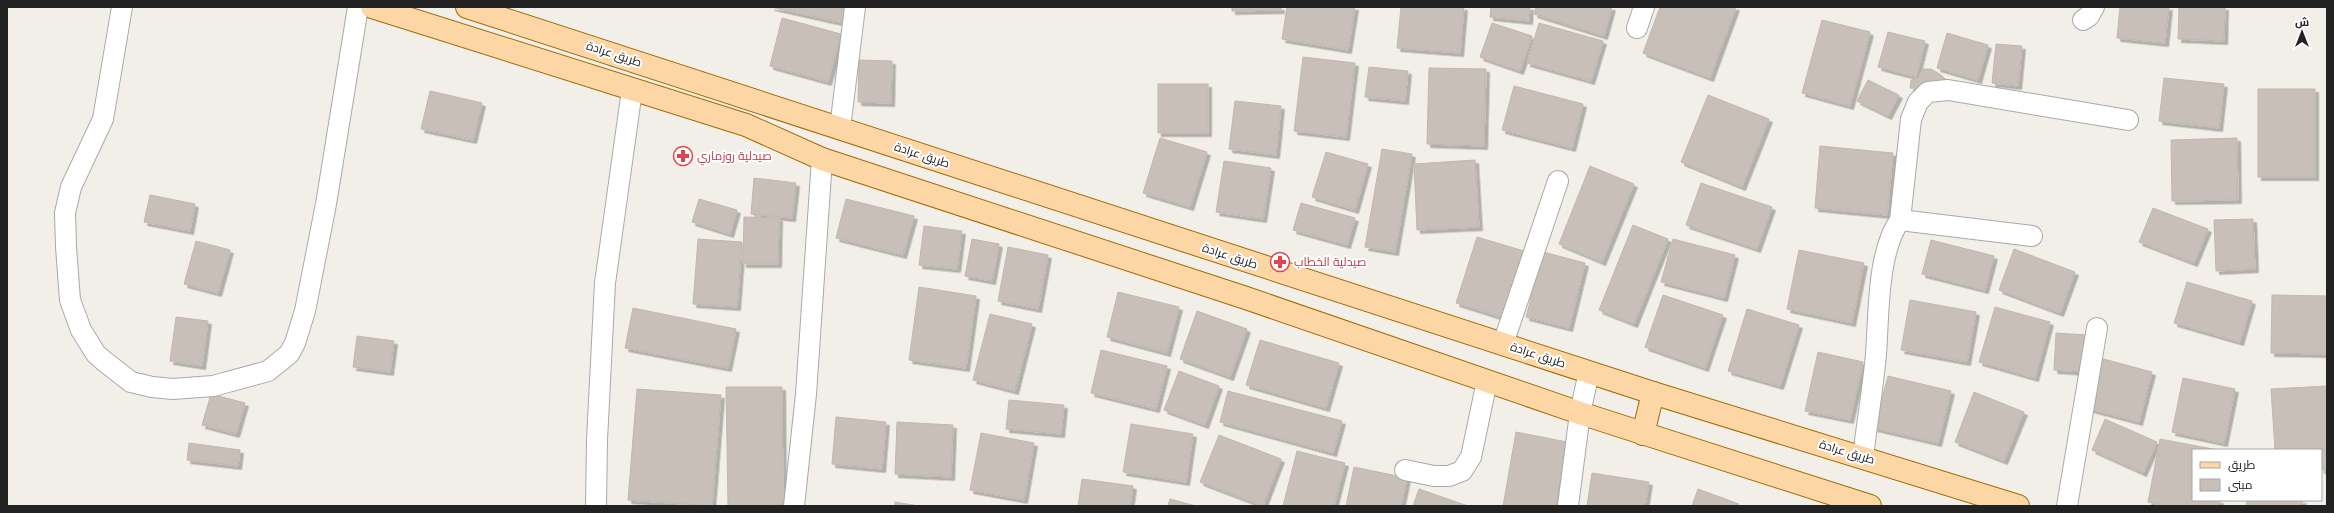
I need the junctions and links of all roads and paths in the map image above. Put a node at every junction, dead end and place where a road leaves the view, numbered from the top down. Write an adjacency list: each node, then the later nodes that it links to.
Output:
1 (122, 7): 2 (street)
2 (358, 7)
3 (372, 7): 8 (main road)
4 (467, 7): 10 (main road, طريق عرادة)
5 (855, 7): 10 (street)
6 (1644, 7): 7 (street)
7 (1637, 28)
8 (632, 90): 11 (main road); 24 (street)
9 (2128, 120): 13 (street)
10 (840, 128): 16 (main road, طريق عرادة)
11 (822, 159): 18 (main road); 25 (street)
12 (1558, 181): 16 (street)
13 (1900, 220): 14 (street); 22 (street)
14 (2032, 236)
15 (2097, 328): 29 (street)
16 (1503, 344): 17 (main road, طريق عرادة)
17 (1589, 372): 19 (main road, طريق عرادة); 20 (street)
18 (1487, 381): 20 (main road); 23 (street)
19 (1653, 393): 21 (main road); 22 (main road, طريق عرادة)
20 (1580, 413): 21 (main road); 26 (street)
21 (1643, 434): 27 (main road)
22 (1863, 457): 28 (main road, طريق عرادة)
23 (1404, 470)
24 (596, 506)
25 (794, 506)
26 (1568, 506)
27 (1870, 506)
28 (2018, 506)
29 (2067, 506)

